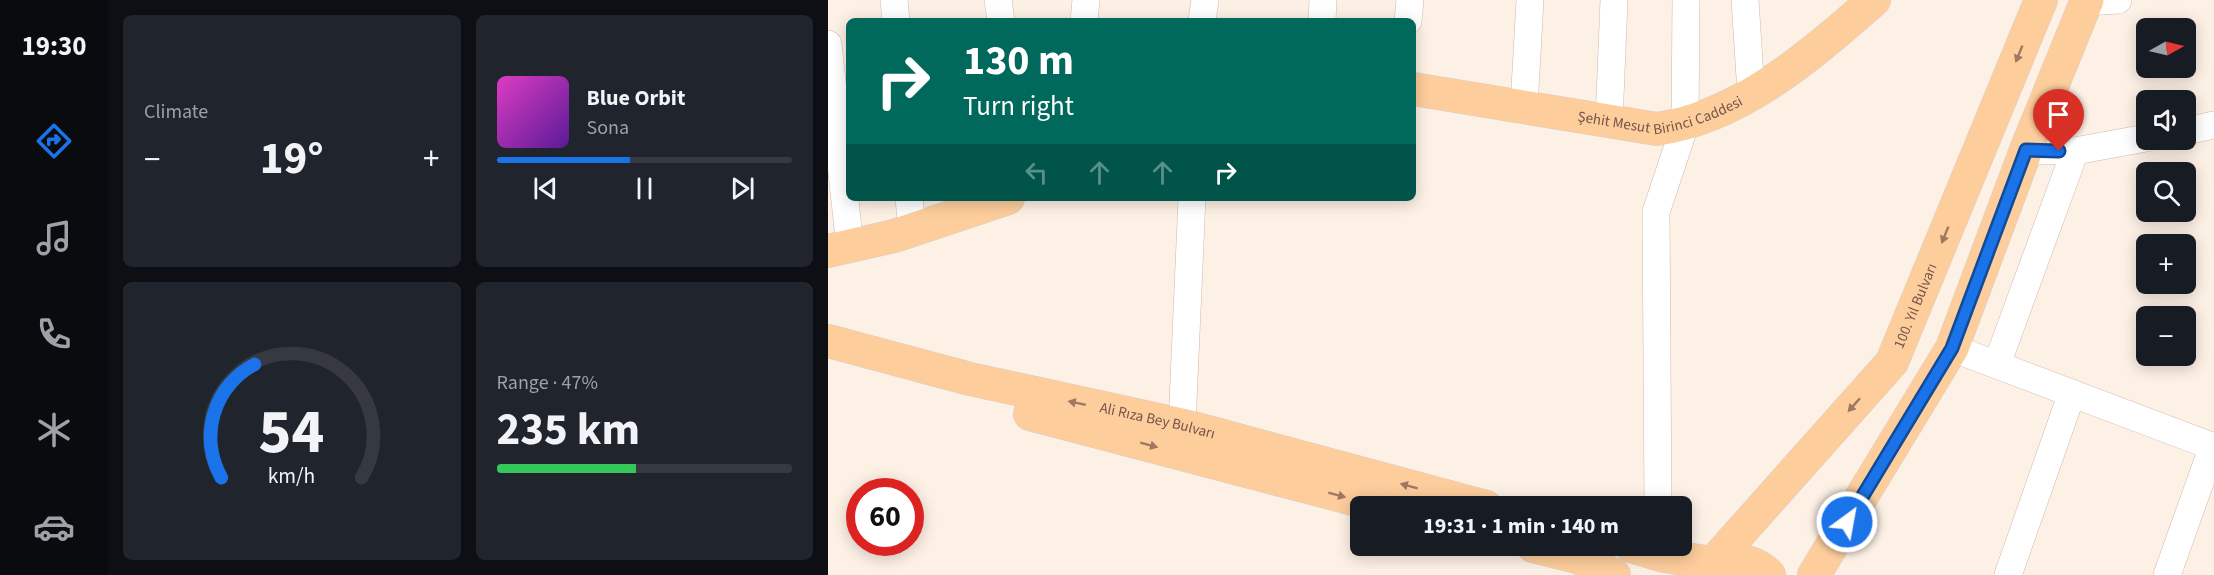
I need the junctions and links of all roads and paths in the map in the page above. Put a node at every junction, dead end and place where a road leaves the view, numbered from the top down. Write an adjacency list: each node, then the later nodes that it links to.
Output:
1 (894, 0): 15 (street)
2 (998, 0): 16 (street)
3 (1086, 0): 17 (street)
4 (1204, 0): 18 (street)
5 (1323, 0): 19 (street)
6 (1410, 0): 20 (street)
7 (1530, 0): 24 (street)
8 (1614, 0): 25 (street)
9 (1686, 0): 26 (street)
10 (1745, 0): 23 (street)
11 (1874, 0): 23 (main road, Şehit Mesut Birinci Caddesi)
12 (2041, 0): 49 (main road, 100. Yıl Bulvarı, one-way to 49)
13 (2118, 0): 14 (street)
14 (2086, 1): 30 (main road)
15 (896, 18)
16 (1001, 18)
17 (1084, 18)
18 (1202, 18)
19 (1322, 18)
20 (1408, 18)
21 (828, 44): 36 (street)
22 (1416, 89): 24 (main road, Şehit Mesut Birinci Caddesi)
23 (1751, 93): 26 (main road, Şehit Mesut Birinci Caddesi)
24 (1524, 107): 25 (main road, Şehit Mesut Birinci Caddesi)
25 (1609, 122): 26 (main road, Şehit Mesut Birinci Caddesi)
26 (1685, 125): 45 (street)
27 (2214, 125): 28 (street)
28 (2196, 129)
29 (2136, 140): 31 (street)
30 (2026, 150): 31 (street); 38 (main road)
31 (2075, 151): 40 (street)
32 (909, 201): 35 (street)
33 (999, 201): 35 (main road)
34 (1192, 201): 42 (street)
35 (912, 230): 36 (main road)
36 (839, 249)
37 (828, 341): 42 (main road, Ali Rıza Bey Bulvarı, one-way to 37)
38 (1952, 348): 40 (street); 52 (main road)
39 (828, 361): 46 (main road, Ali Rıza Bey Bulvarı, one-way to 46)
40 (1997, 364): 41 (street)
41 (2072, 393): 43 (street); 53 (street)
42 (1182, 425): 44 (main road, Ali Rıza Bey Bulvarı, one-way to 42)
43 (2214, 446): 54 (street)
44 (1445, 496)
45 (1658, 496)
46 (1350, 498)
47 (1570, 556): 50 (main road)
48 (1668, 556): 49 (main road)
49 (1704, 569): 51 (main road)
50 (1614, 575)
51 (1769, 575)
52 (1814, 575)
53 (2008, 575)
54 (2167, 575)

